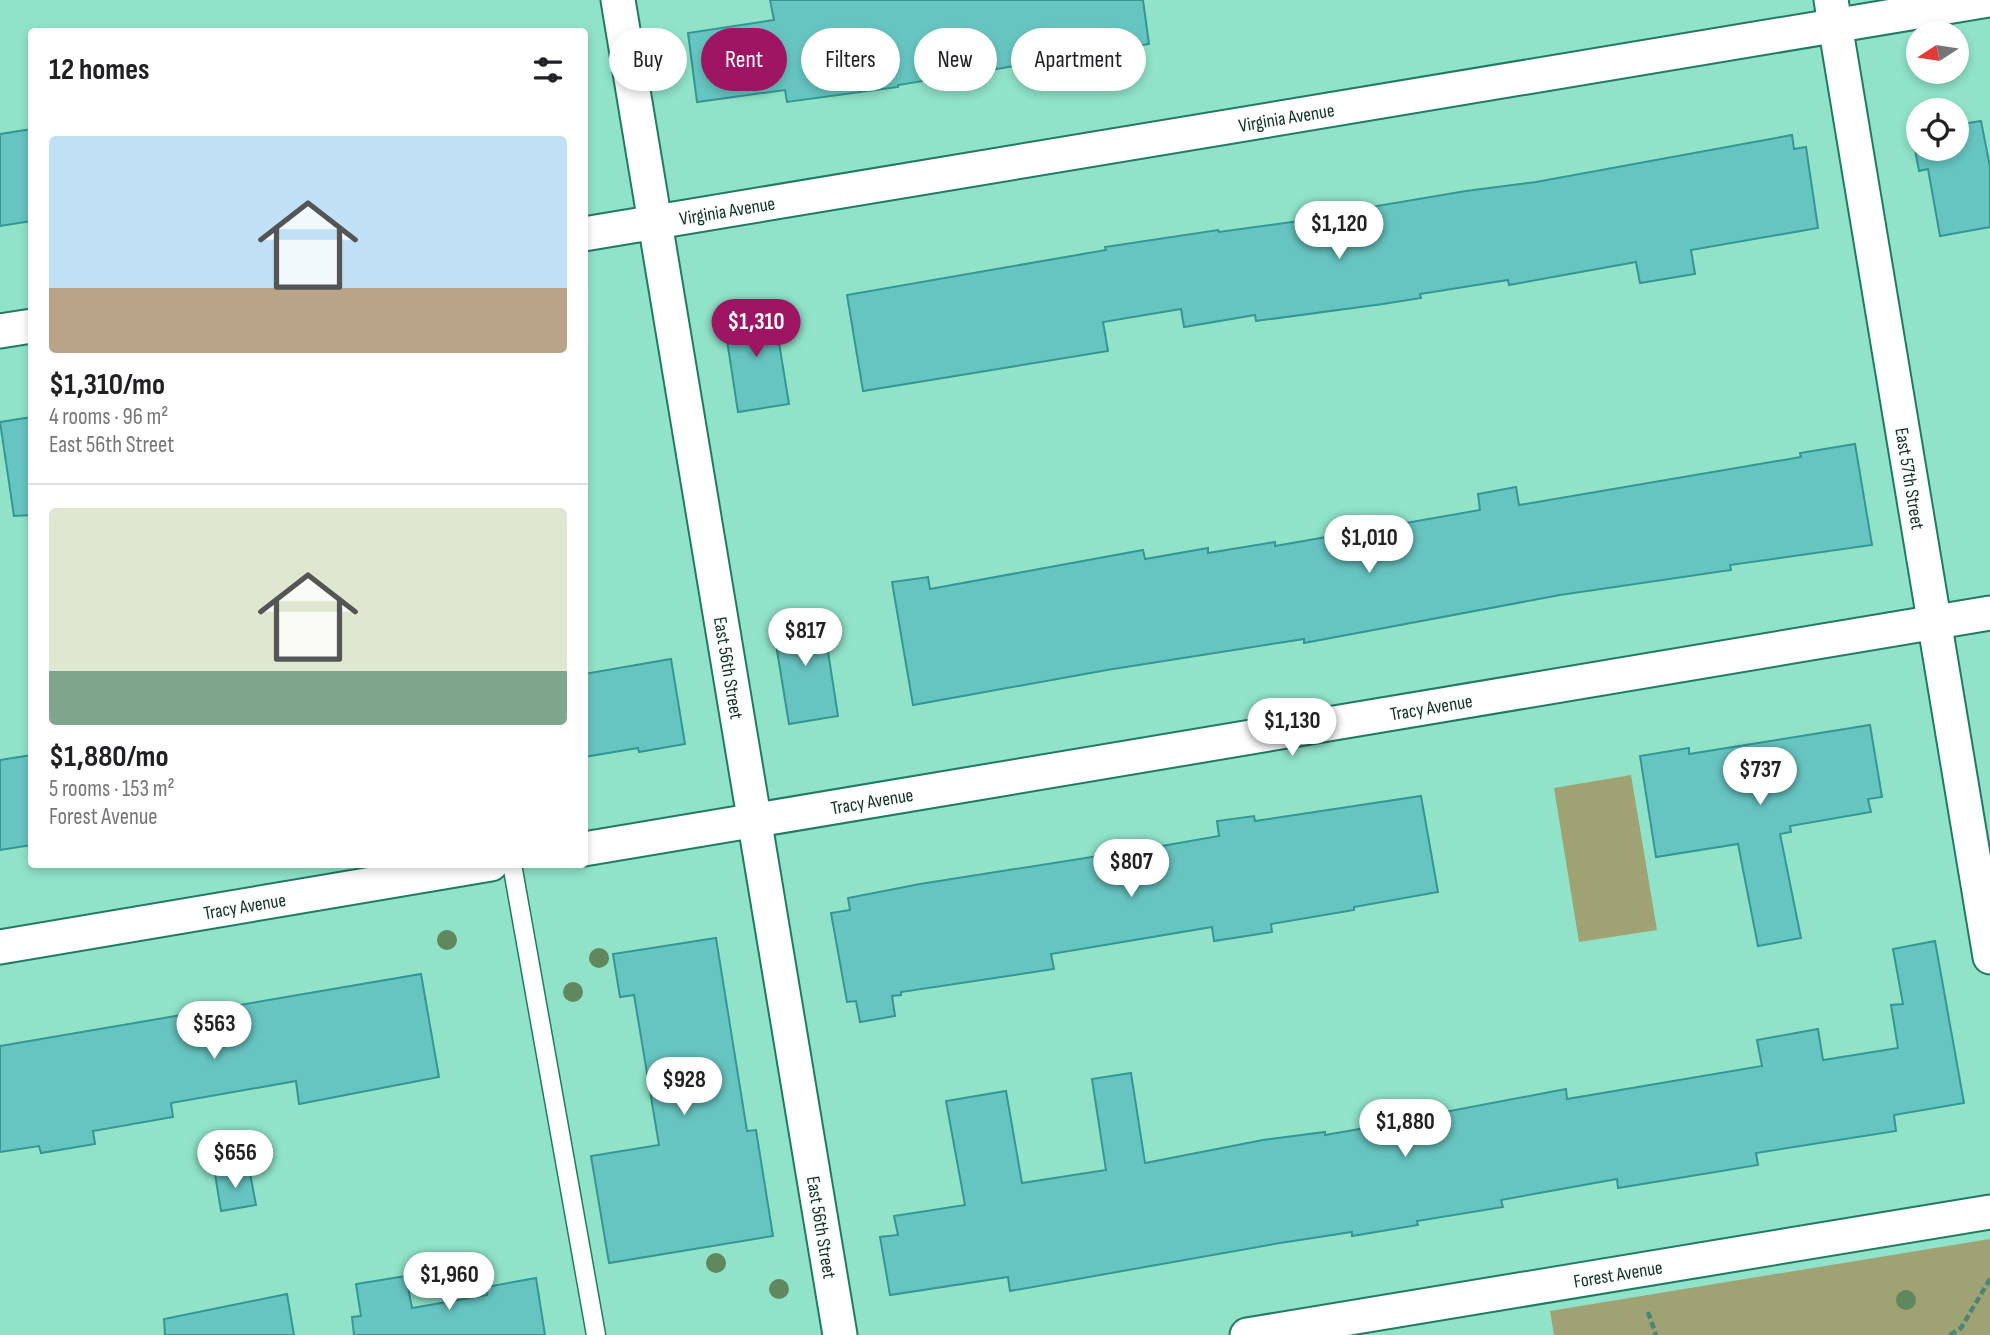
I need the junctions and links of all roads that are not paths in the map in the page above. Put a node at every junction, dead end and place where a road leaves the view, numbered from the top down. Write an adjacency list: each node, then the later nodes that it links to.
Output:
1 (618, 0): 4 (street, East 56th Street)
2 (1989, 0): 3 (street, Virginia Avenue)
3 (1833, 13): 4 (street, Virginia Avenue); 9 (street, East 57th Street)
4 (655, 222): 5 (street, Virginia Avenue); 10 (street, East 56th Street)
5 (588, 233)
6 (28, 327): 7 (street)
7 (0, 331)
8 (1990, 613): 9 (street, Tracy Avenue)
9 (1934, 622): 10 (street, Tracy Avenue); 15 (street, East 57th Street)
10 (754, 821): 11 (street, Tracy Avenue); 18 (street, East 56th Street)
11 (588, 848)
12 (468, 868): 14 (street, Tracy Avenue)
13 (513, 868): 17 (lane)
14 (0, 947)
15 (1990, 957)
16 (1990, 1212): 19 (street, Forest Avenue)
17 (596, 1335)
18 (840, 1335)
19 (1247, 1335)

